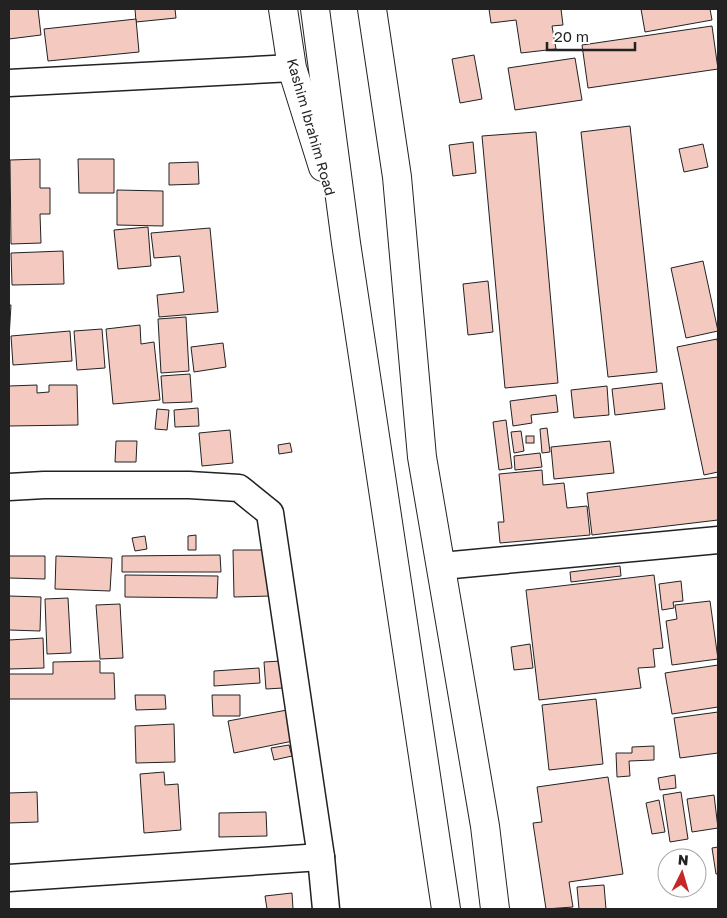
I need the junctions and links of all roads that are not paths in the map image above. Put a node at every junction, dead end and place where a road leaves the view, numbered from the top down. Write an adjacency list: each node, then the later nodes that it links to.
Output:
1 (283, 9): 4 (highway, Kashim Ibrahim Road)
2 (315, 9): 6 (highway)
3 (372, 9): 9 (highway)
4 (292, 68): 5 (street); 6 (highway, Kashim Ibrahim Road)
5 (9, 83)
6 (346, 243): 13 (highway)
7 (9, 487): 10 (street)
8 (718, 540): 9 (street)
9 (442, 566): 14 (highway)
10 (321, 857): 11 (street); 12 (street)
11 (9, 878)
12 (326, 909)
13 (446, 909)
14 (495, 909)

